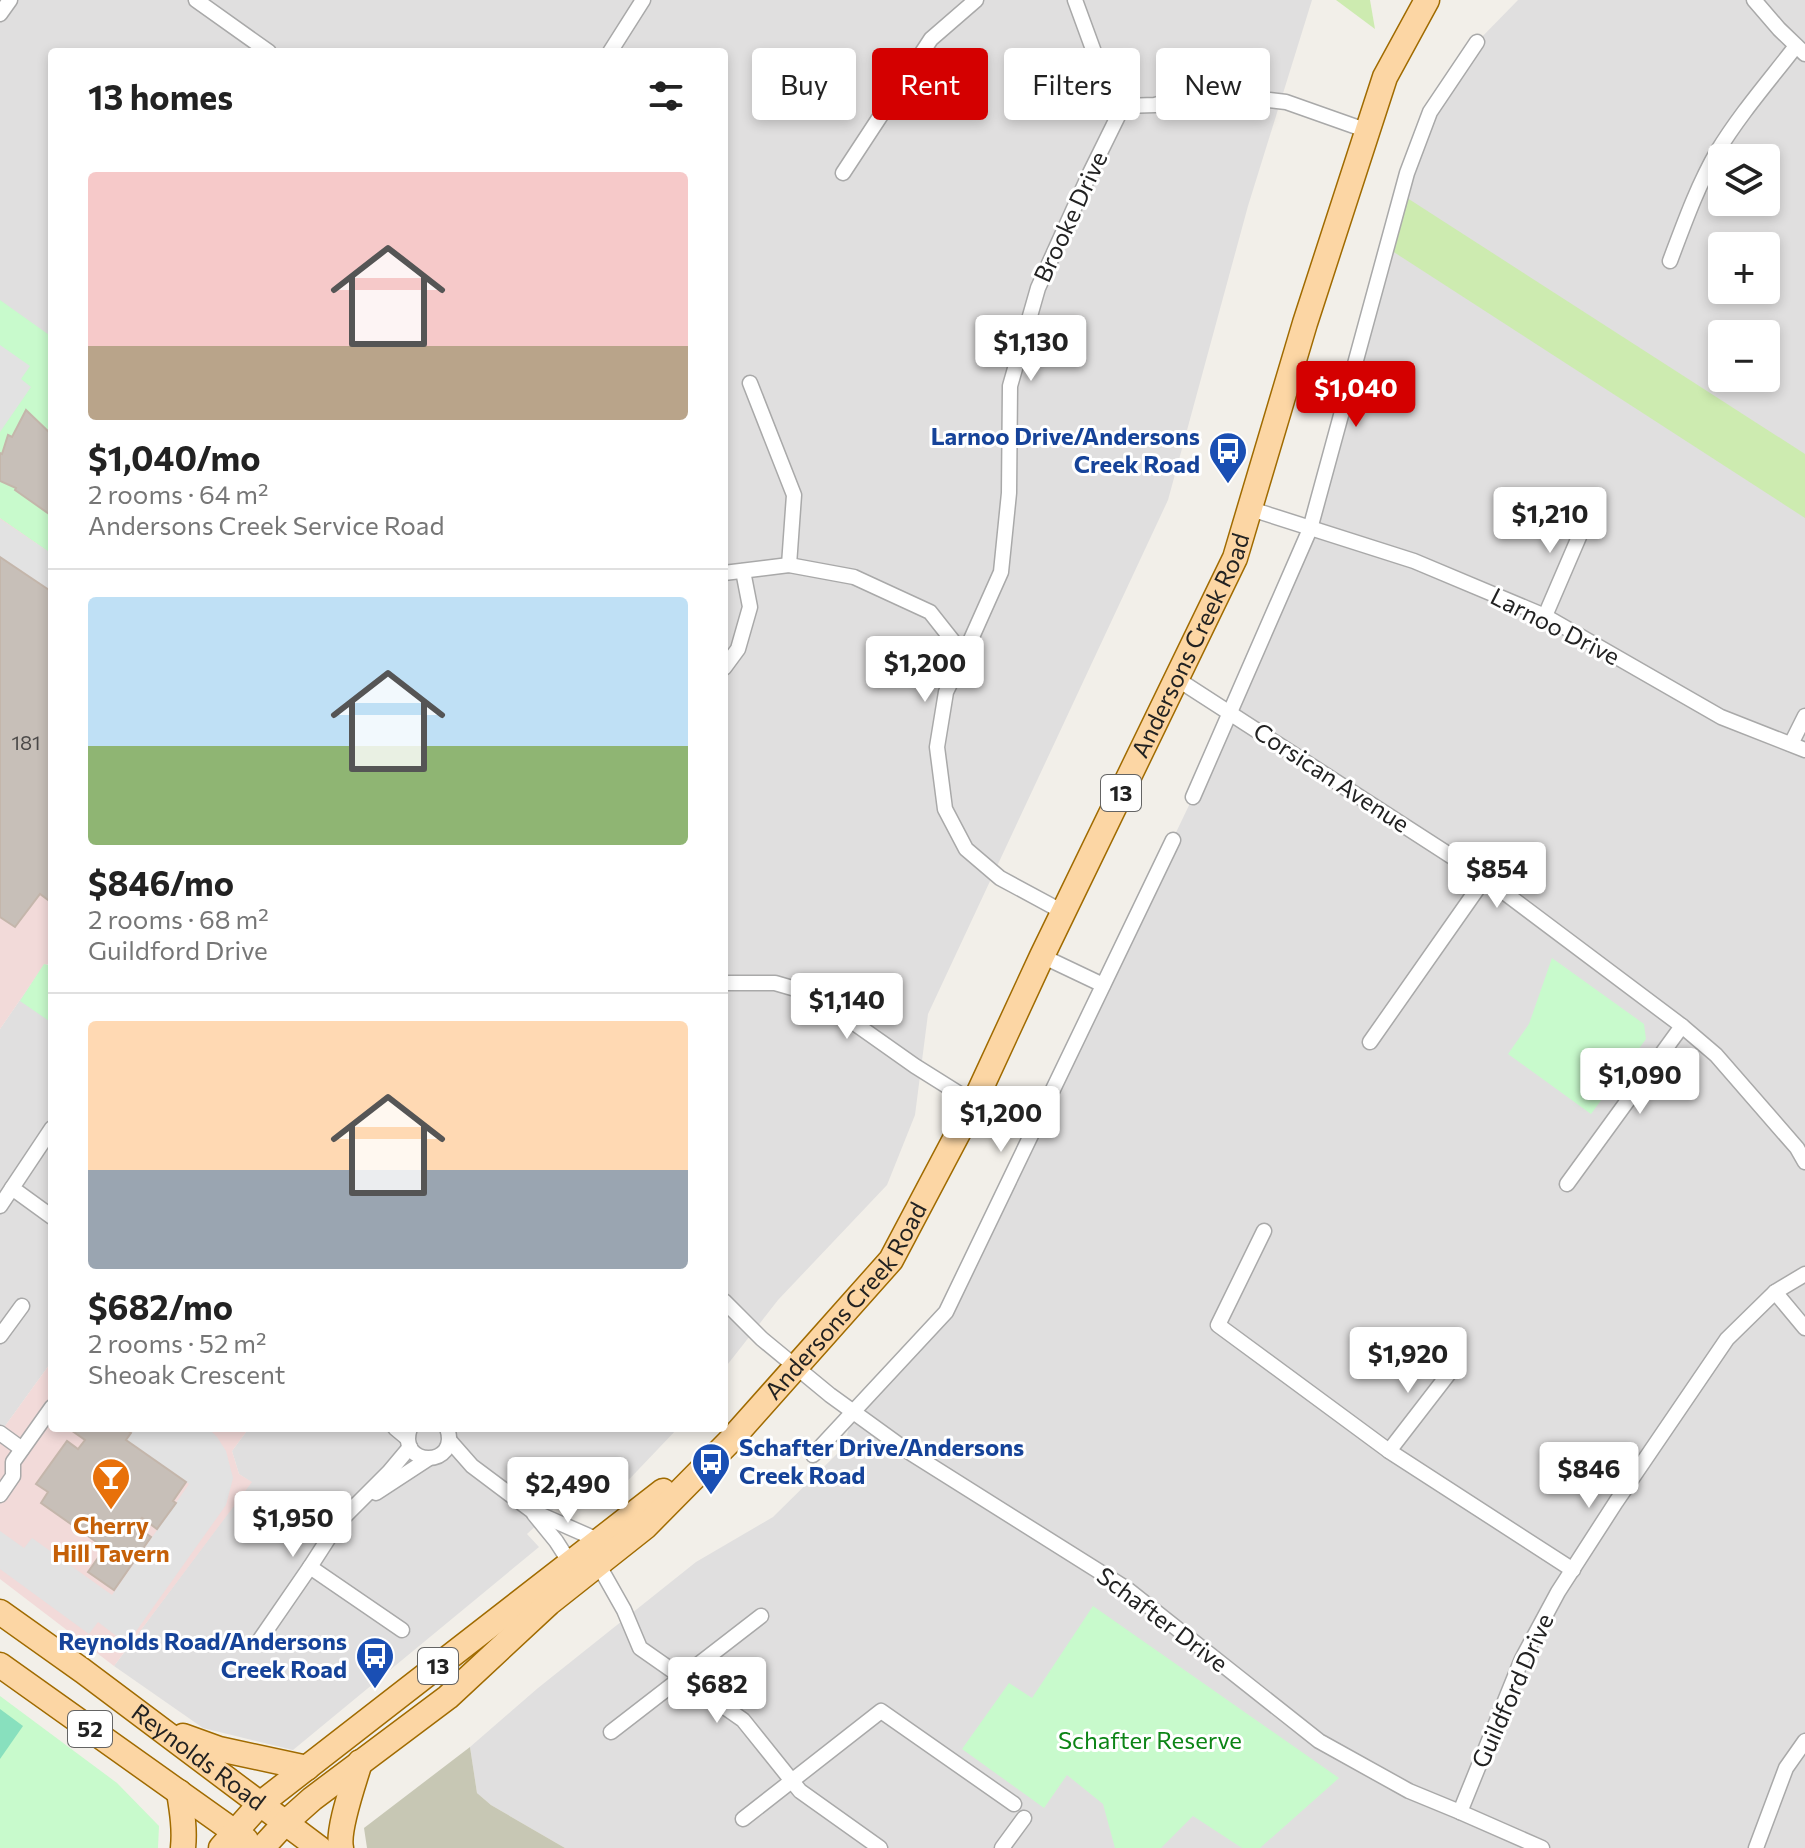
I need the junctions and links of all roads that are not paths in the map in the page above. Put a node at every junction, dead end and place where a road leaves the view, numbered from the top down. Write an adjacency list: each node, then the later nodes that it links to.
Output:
1 (10, 0): 8 (street)
2 (196, 0): 10 (street)
3 (643, 0): 11 (street)
4 (976, 0): 17 (street)
5 (1075, 0): 12 (street)
6 (1427, 0): 16 (main road, Andersons Creek Road / 13)
7 (1761, 3): 13 (street)
8 (0, 14)
9 (1477, 42): 22 (street)
10 (263, 48)
11 (613, 48)
12 (1093, 48)
13 (1800, 50): 18 (street)
14 (1140, 105): 16 (street)
15 (1116, 120): 27 (street, Brooke Drive)
16 (1368, 131): 20 (main road, Andersons Creek Road / 13)
17 (843, 173)
18 (1670, 261)
19 (750, 383): 23 (street)
20 (1251, 509): 22 (street, Larnoo Drive); 29 (main road, Andersons Creek Road / 13)
21 (1591, 509): 26 (street)
22 (1310, 529): 26 (street, Larnoo Drive); 30 (street)
23 (789, 565): 24 (street); 27 (street)
24 (743, 571): 25 (street); 28 (street)
25 (728, 573)
26 (1545, 616): 32 (street, Larnoo Drive)
27 (964, 655): 36 (street, Brooke Drive)
28 (728, 663)
29 (1177, 679): 30 (street, Corsican Avenue); 36 (main road, Andersons Creek Road / 13)
30 (1230, 713): 33 (street); 35 (street, Corsican Avenue)
31 (1805, 716): 32 (street)
32 (1798, 747)
33 (1193, 797)
34 (1173, 840): 39 (street)
35 (1485, 878): 40 (street, Corsican Avenue); 41 (street)
36 (1063, 912): 37 (main road, Andersons Creek Road / 13)
37 (1042, 956): 39 (street); 42 (main road, Andersons Creek Road / 13)
38 (728, 983): 42 (street)
39 (1103, 985): 58 (street)
40 (1682, 1026): 44 (street, Corsican Avenue); 45 (street)
41 (1370, 1042)
42 (974, 1103): 57 (main road, Andersons Creek Road / 13)
43 (48, 1134): 46 (street)
44 (1805, 1162)
45 (1567, 1184)
46 (12, 1188): 47 (street); 48 (street)
47 (0, 1206)
48 (48, 1214)
49 (1264, 1231): 64 (street)
50 (1805, 1274): 51 (street, Guildford Drive)
51 (1775, 1292): 54 (street); 74 (street, Guildford Drive)
52 (728, 1305): 57 (street, Schafter Drive)
53 (22, 1306): 55 (street)
54 (1805, 1328)
55 (0, 1336)
56 (1457, 1363): 64 (street)
57 (796, 1368): 58 (street, Schafter Drive); 72 (main road, Andersons Creek Road / 13)
58 (853, 1411): 65 (street); 90 (street, Schafter Drive)
59 (48, 1413): 63 (street)
60 (449, 1432): 66 (street); 68 (street)
61 (0, 1433): 63 (street)
62 (409, 1438): 66 (street); 70 (street)
63 (22, 1449): 67 (street)
64 (1389, 1451): 74 (street)
65 (813, 1455)
66 (434, 1457): 68 (street); 70 (street)
67 (6, 1463): 69 (street)
68 (472, 1466): 71 (street)
69 (0, 1495)
70 (358, 1502): 73 (street)
71 (532, 1511): 72 (street); 72 (street)
72 (591, 1560): 80 (street); 84 (main road, Andersons Creek Road / 13); 85 (main road, Andersons Creek Road / 13)
73 (310, 1567): 77 (street); 78 (street)
74 (1573, 1570): 90 (street, Guildford Drive)
75 (0, 1612): 81 (main road, Reynolds Road / 52)
76 (761, 1616): 80 (street)
77 (402, 1630)
78 (259, 1641)
79 (0, 1665): 87 (main road, Reynolds Road / 52)
80 (682, 1677): 82 (street); 86 (street)
81 (158, 1727): 85 (main road); 88 (main road, Reynolds Road / 52)
82 (611, 1732)
83 (1805, 1741): 102 (street)
84 (360, 1762): 93 (main road, Andersons Creek Road / 13); 98 (main road)
85 (307, 1768): 88 (main road, Andersons Creek Road / 13)
86 (792, 1781): 89 (street); 92 (street); 99 (street)
87 (179, 1792): 94 (main road, Reynolds Road / 52); 95 (main road)
88 (260, 1804): 93 (main road, Reynolds Road / 52); 94 (main road, Andersons Creek Road / 13)
89 (1014, 1804)
90 (1460, 1812): 101 (street, Schafter Drive)
91 (1024, 1818): 100 (street)
92 (743, 1819)
93 (285, 1823): 96 (main road, Andersons Creek Road / 13); 97 (main road, Reynolds Road / 52)
94 (228, 1840): 96 (main road, Reynolds Road / 52)
95 (183, 1848)
96 (259, 1848)
97 (319, 1848)
98 (341, 1848)
99 (880, 1848)
100 (1002, 1848)
101 (1542, 1848)
102 (1756, 1848)

